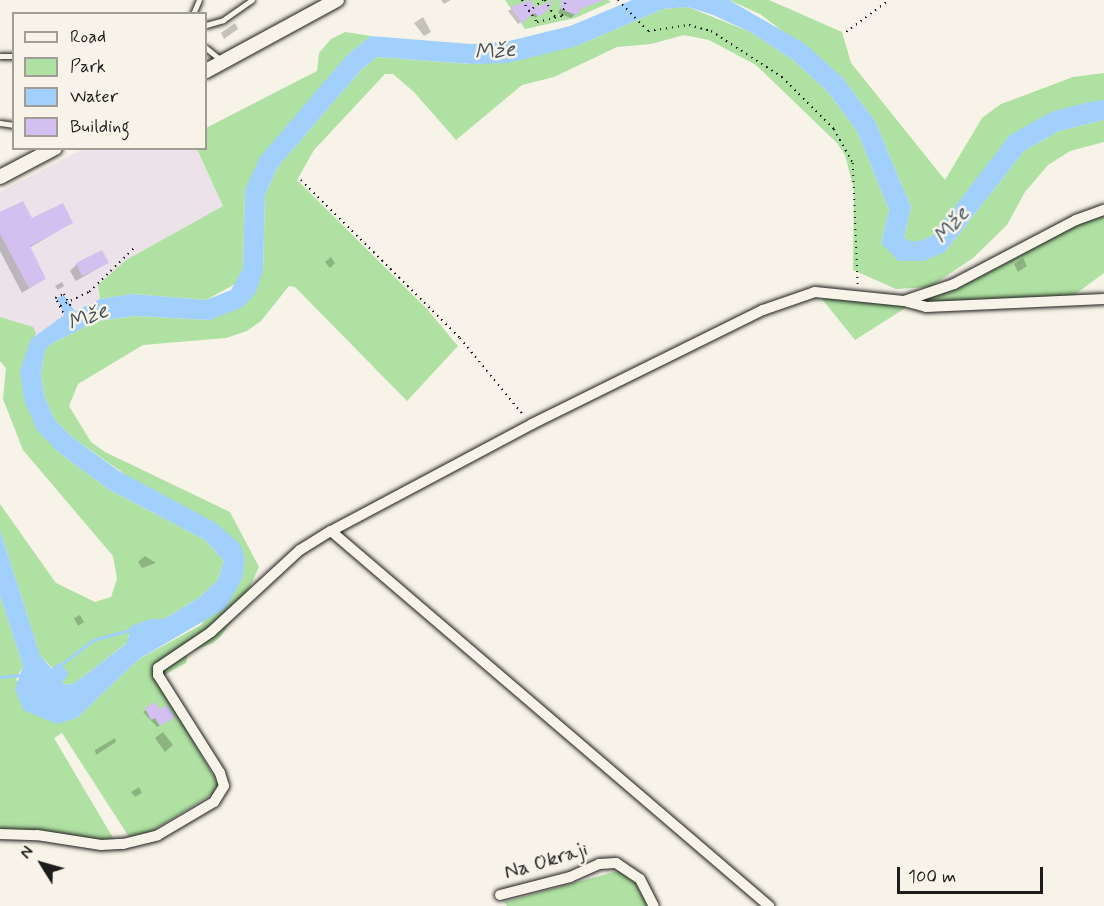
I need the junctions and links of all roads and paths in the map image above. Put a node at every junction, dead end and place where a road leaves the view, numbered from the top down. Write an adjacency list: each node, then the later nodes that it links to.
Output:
1 (252, 0): 10 (lane)
2 (337, 0): 13 (street)
3 (522, 0): 8 (path)
4 (544, 0): 8 (path); 9 (path)
5 (566, 0): 9 (path)
6 (618, 0): 20 (path)
7 (889, 0): 11 (path)
8 (528, 12): 9 (path)
9 (556, 18)
10 (207, 25)
11 (846, 32)
12 (207, 49): 13 (lane)
13 (224, 62): 14 (street)
14 (207, 70)
15 (51, 150): 16 (street)
16 (0, 177)
17 (301, 180): 27 (path)
18 (1104, 210): 22 (street)
19 (135, 247): 23 (path)
20 (858, 294): 22 (street); 27 (street)
21 (1104, 299): 22 (street)
22 (904, 301)
23 (68, 302): 24 (path); 24 (path); 25 (path)
24 (60, 306): 26 (path)
25 (72, 308)
26 (63, 313)
27 (532, 424): 28 (street)
28 (331, 531): 29 (street); 32 (street)
29 (0, 834)
30 (500, 895): 31 (street, Na Okraji)
31 (654, 906)
32 (769, 906)

